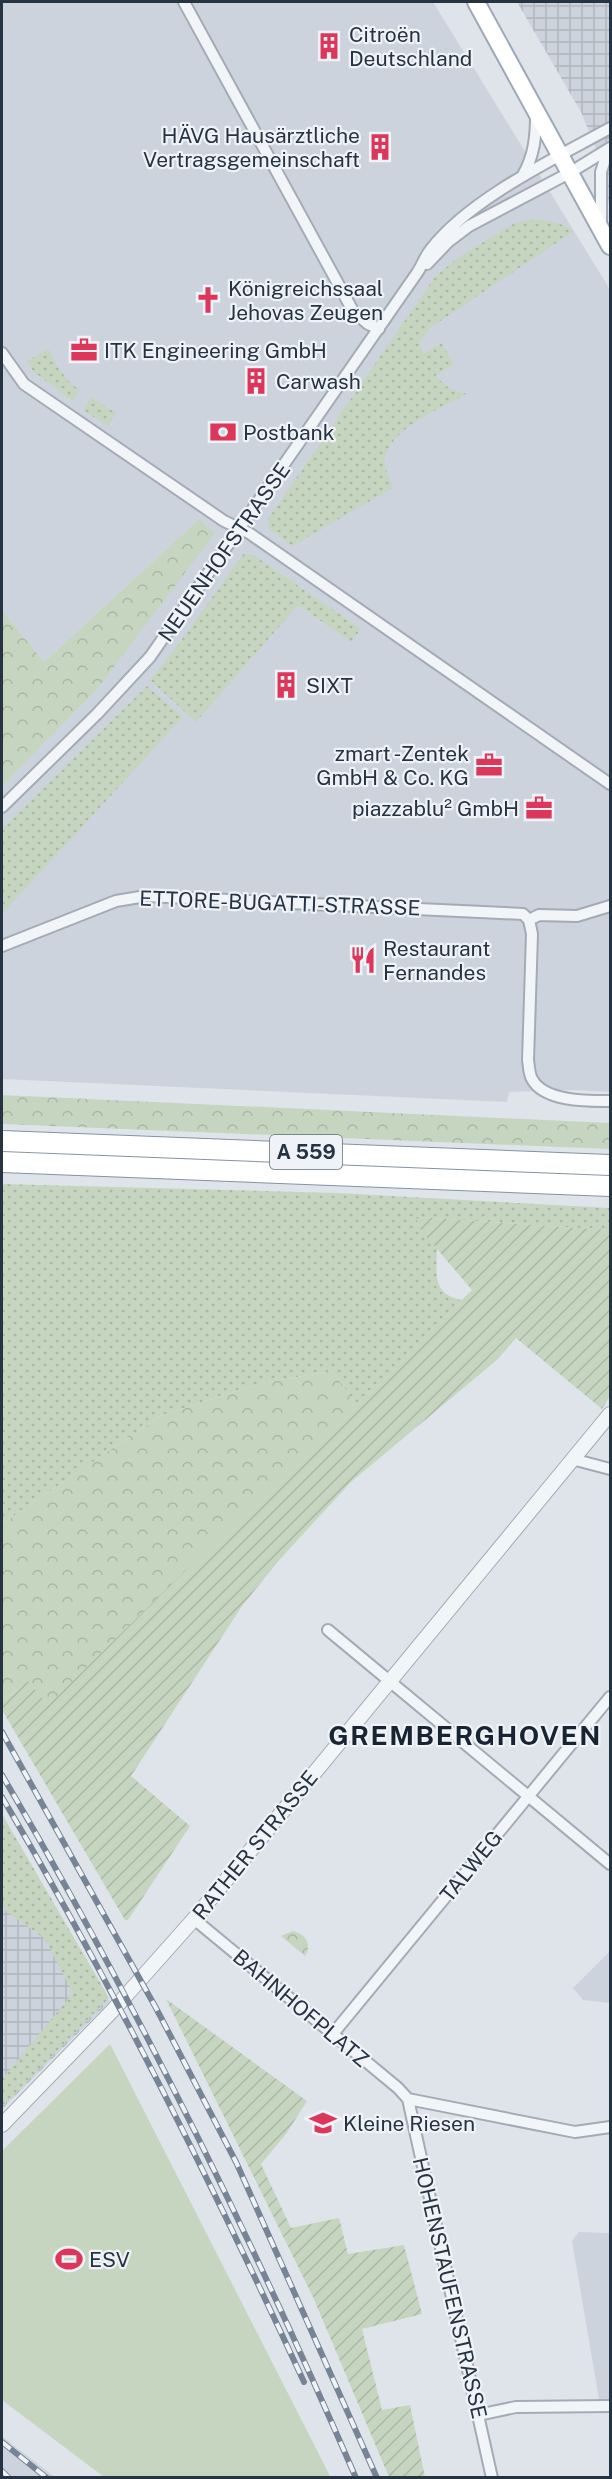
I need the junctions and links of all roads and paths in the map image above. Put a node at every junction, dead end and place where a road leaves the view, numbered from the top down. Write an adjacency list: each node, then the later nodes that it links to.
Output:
1 (184, 2): 12 (street)
2 (477, 2): 3 (main road)
3 (536, 108): 6 (main road); 8 (street)
4 (610, 128): 6 (street, NEUENHOFSTRASSE)
5 (609, 149): 7 (street, NEUENHOFSTRASSE); 9 (street)
6 (562, 154): 7 (main road); 8 (street, NEUENHOFSTRASSE)
7 (572, 172): 9 (main road); 11 (street, NEUENHOFSTRASSE)
8 (521, 178): 11 (street, NEUENHOFSTRASSE)
9 (601, 228): 10 (main road)
10 (610, 246)
11 (417, 273): 12 (street, NEUENHOFSTRASSE)
12 (379, 328): 14 (street, NEUENHOFSTRASSE)
13 (2, 353): 14 (street)
14 (240, 527): 15 (street); 16 (street, NEUENHOFSTRASSE)
15 (610, 784)
16 (2, 807)
17 (610, 906): 18 (street, ETTORE-BUGATTI-STRASSE)
18 (529, 920): 19 (street, ETTORE-BUGATTI-STRASSE); 20 (street)
19 (2, 946)
20 (610, 1101)
21 (2, 1141): 23 (highway, A 559)
22 (2, 1162): 24 (highway, A 559)
23 (610, 1165)
24 (610, 1186)
25 (610, 1414): 26 (street, RATHER STRASSE)
26 (572, 1459): 27 (street); 29 (street, RATHER STRASSE)
27 (610, 1469)
28 (328, 1630): 29 (street)
29 (390, 1682): 31 (street); 33 (street, RATHER STRASSE)
30 (610, 1697): 31 (street, TALWEG)
31 (527, 1796): 32 (street); 34 (street, TALWEG)
32 (610, 1864)
33 (194, 1919): 34 (street, BAHNHOFPLATZ); 36 (street, RATHER STRASSE)
34 (332, 2035): 35 (street, BAHNHOFPLATZ)
35 (408, 2099): 37 (street); 39 (street, HOHENSTAUFENSTRASSE)
36 (2, 2125)
37 (610, 2127)
38 (610, 2406): 39 (street)
39 (478, 2415): 40 (street, HOHENSTAUFENSTRASSE)
40 (492, 2478)

